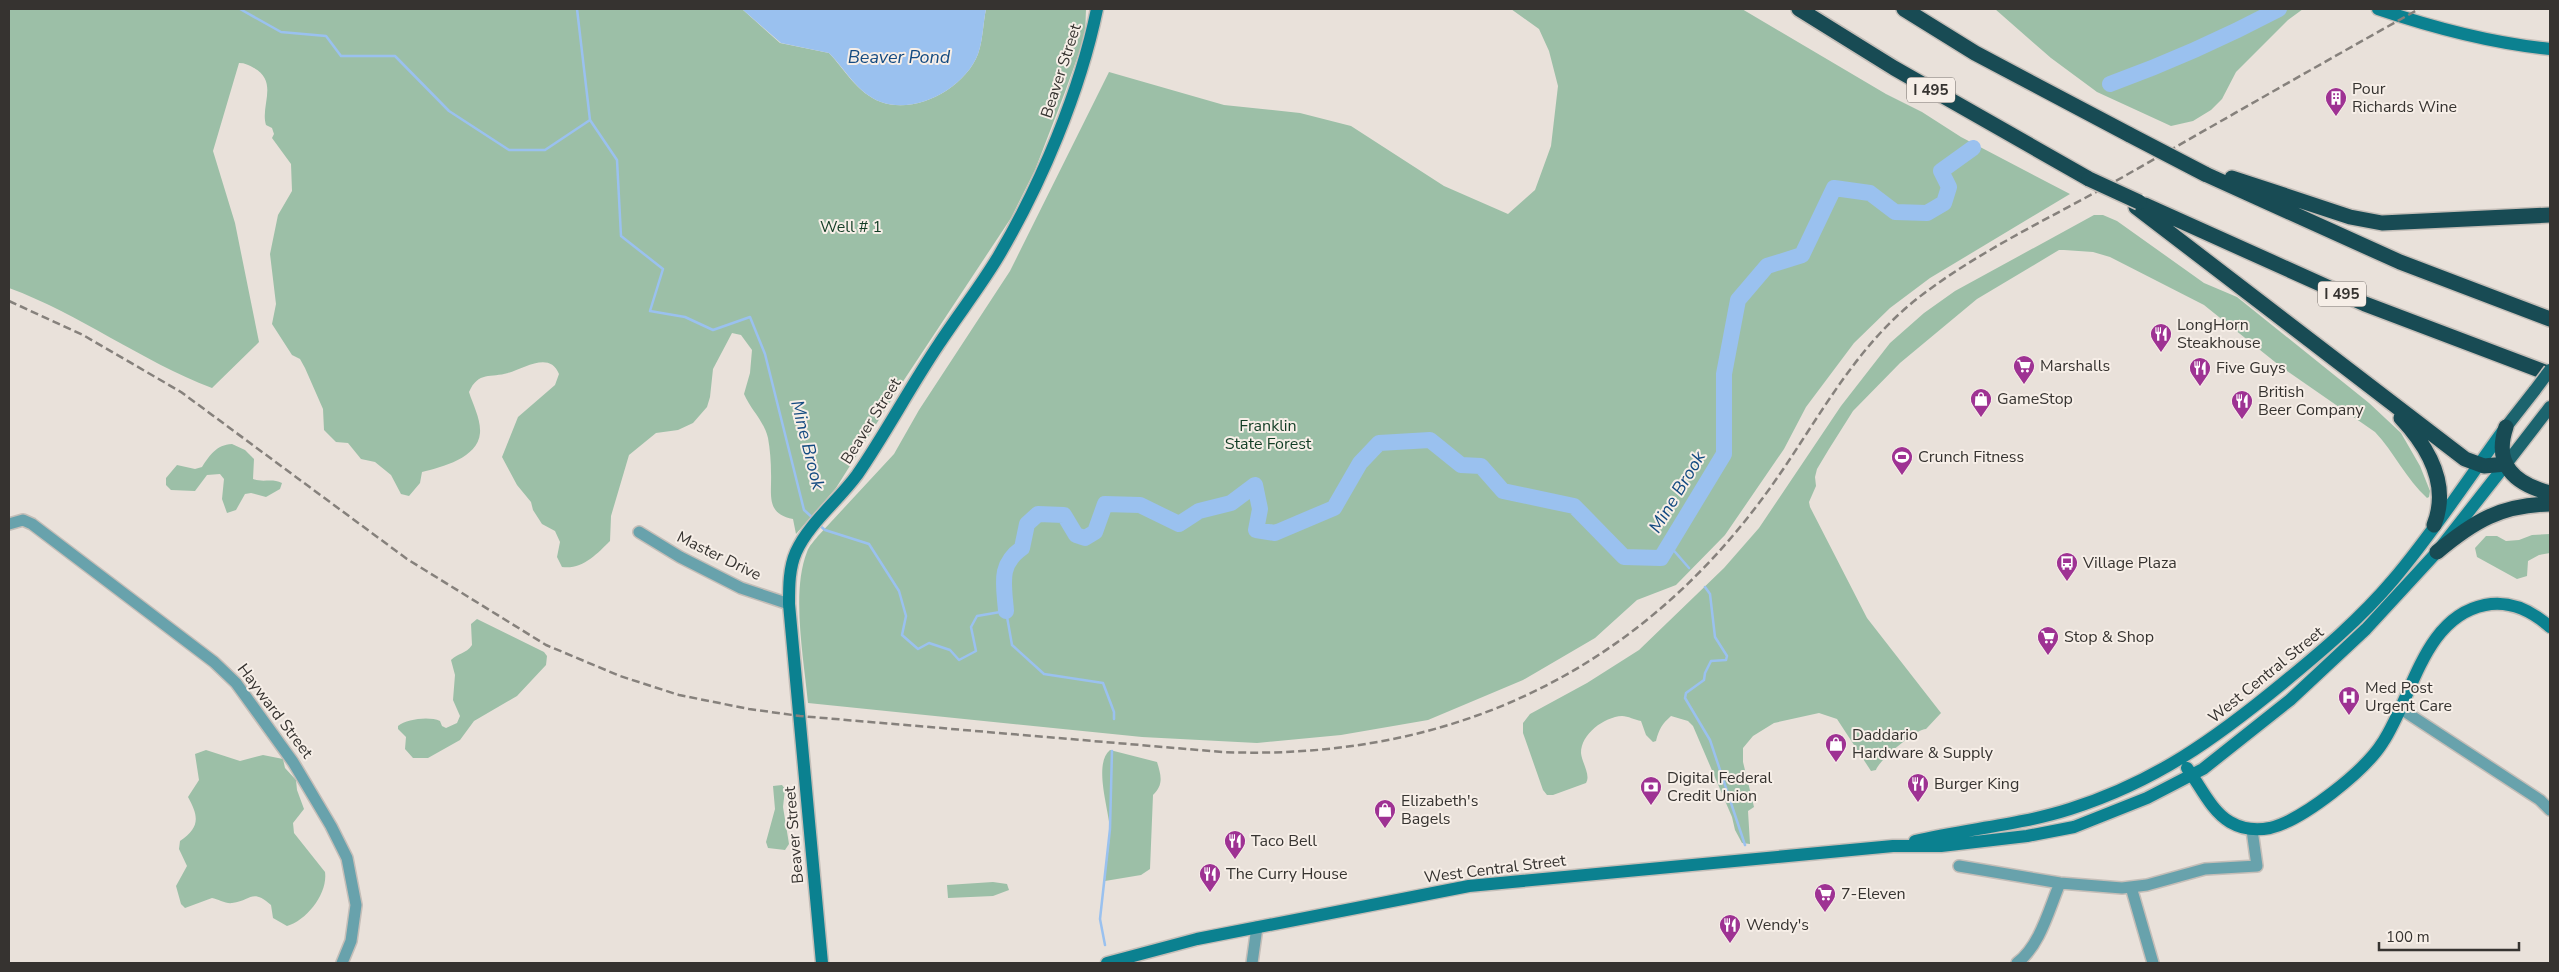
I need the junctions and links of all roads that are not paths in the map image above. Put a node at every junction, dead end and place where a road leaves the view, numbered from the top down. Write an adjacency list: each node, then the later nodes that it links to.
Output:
1 (1097, 9): 22 (main road, Beaver Street)
2 (1799, 9): 7 (highway, I 495, bridge)
3 (1904, 9): 6 (highway, bridge)
4 (2378, 9): 5 (main road)
5 (2550, 49)
6 (2206, 172): 8 (highway); 9 (highway)
7 (2137, 205): 10 (highway, I 495); 11 (highway)
8 (2550, 214)
9 (2550, 319)
10 (2550, 372): 13 (main road, West Central Street, bridge)
11 (2376, 391): 15 (highway); 19 (highway)
12 (2550, 407): 14 (main road, West Central Street)
13 (2506, 427): 14 (highway); 15 (main road, West Central Street)
14 (2506, 464): 15 (highway); 16 (highway); 21 (main road, West Central Street)
15 (2478, 465): 19 (main road, West Central Street)
16 (2550, 493)
17 (2550, 504): 21 (highway)
18 (9, 524): 34 (street, Hayward Street)
19 (2434, 525): 25 (main road, West Central Street)
20 (639, 532): 22 (street, Master Drive)
21 (2437, 552): 26 (main road, West Central Street)
22 (788, 604): 35 (main road, Beaver Street)
23 (2550, 627): 24 (main road)
24 (2401, 709): 27 (street); 28 (main road)
25 (2181, 760): 26 (main road); 29 (main road, West Central Street)
26 (2192, 775): 28 (main road); 29 (main road, West Central Street)
27 (2550, 810)
28 (2252, 830): 32 (street)
29 (1893, 846): 33 (main road, West Central Street)
30 (1959, 866): 31 (street)
31 (2060, 884): 32 (street); 38 (street)
32 (2132, 887): 39 (street)
33 (1257, 927): 36 (main road, West Central Street); 37 (street)
34 (342, 963)
35 (822, 963)
36 (1107, 963)
37 (1252, 963)
38 (2017, 963)
39 (2153, 963)

